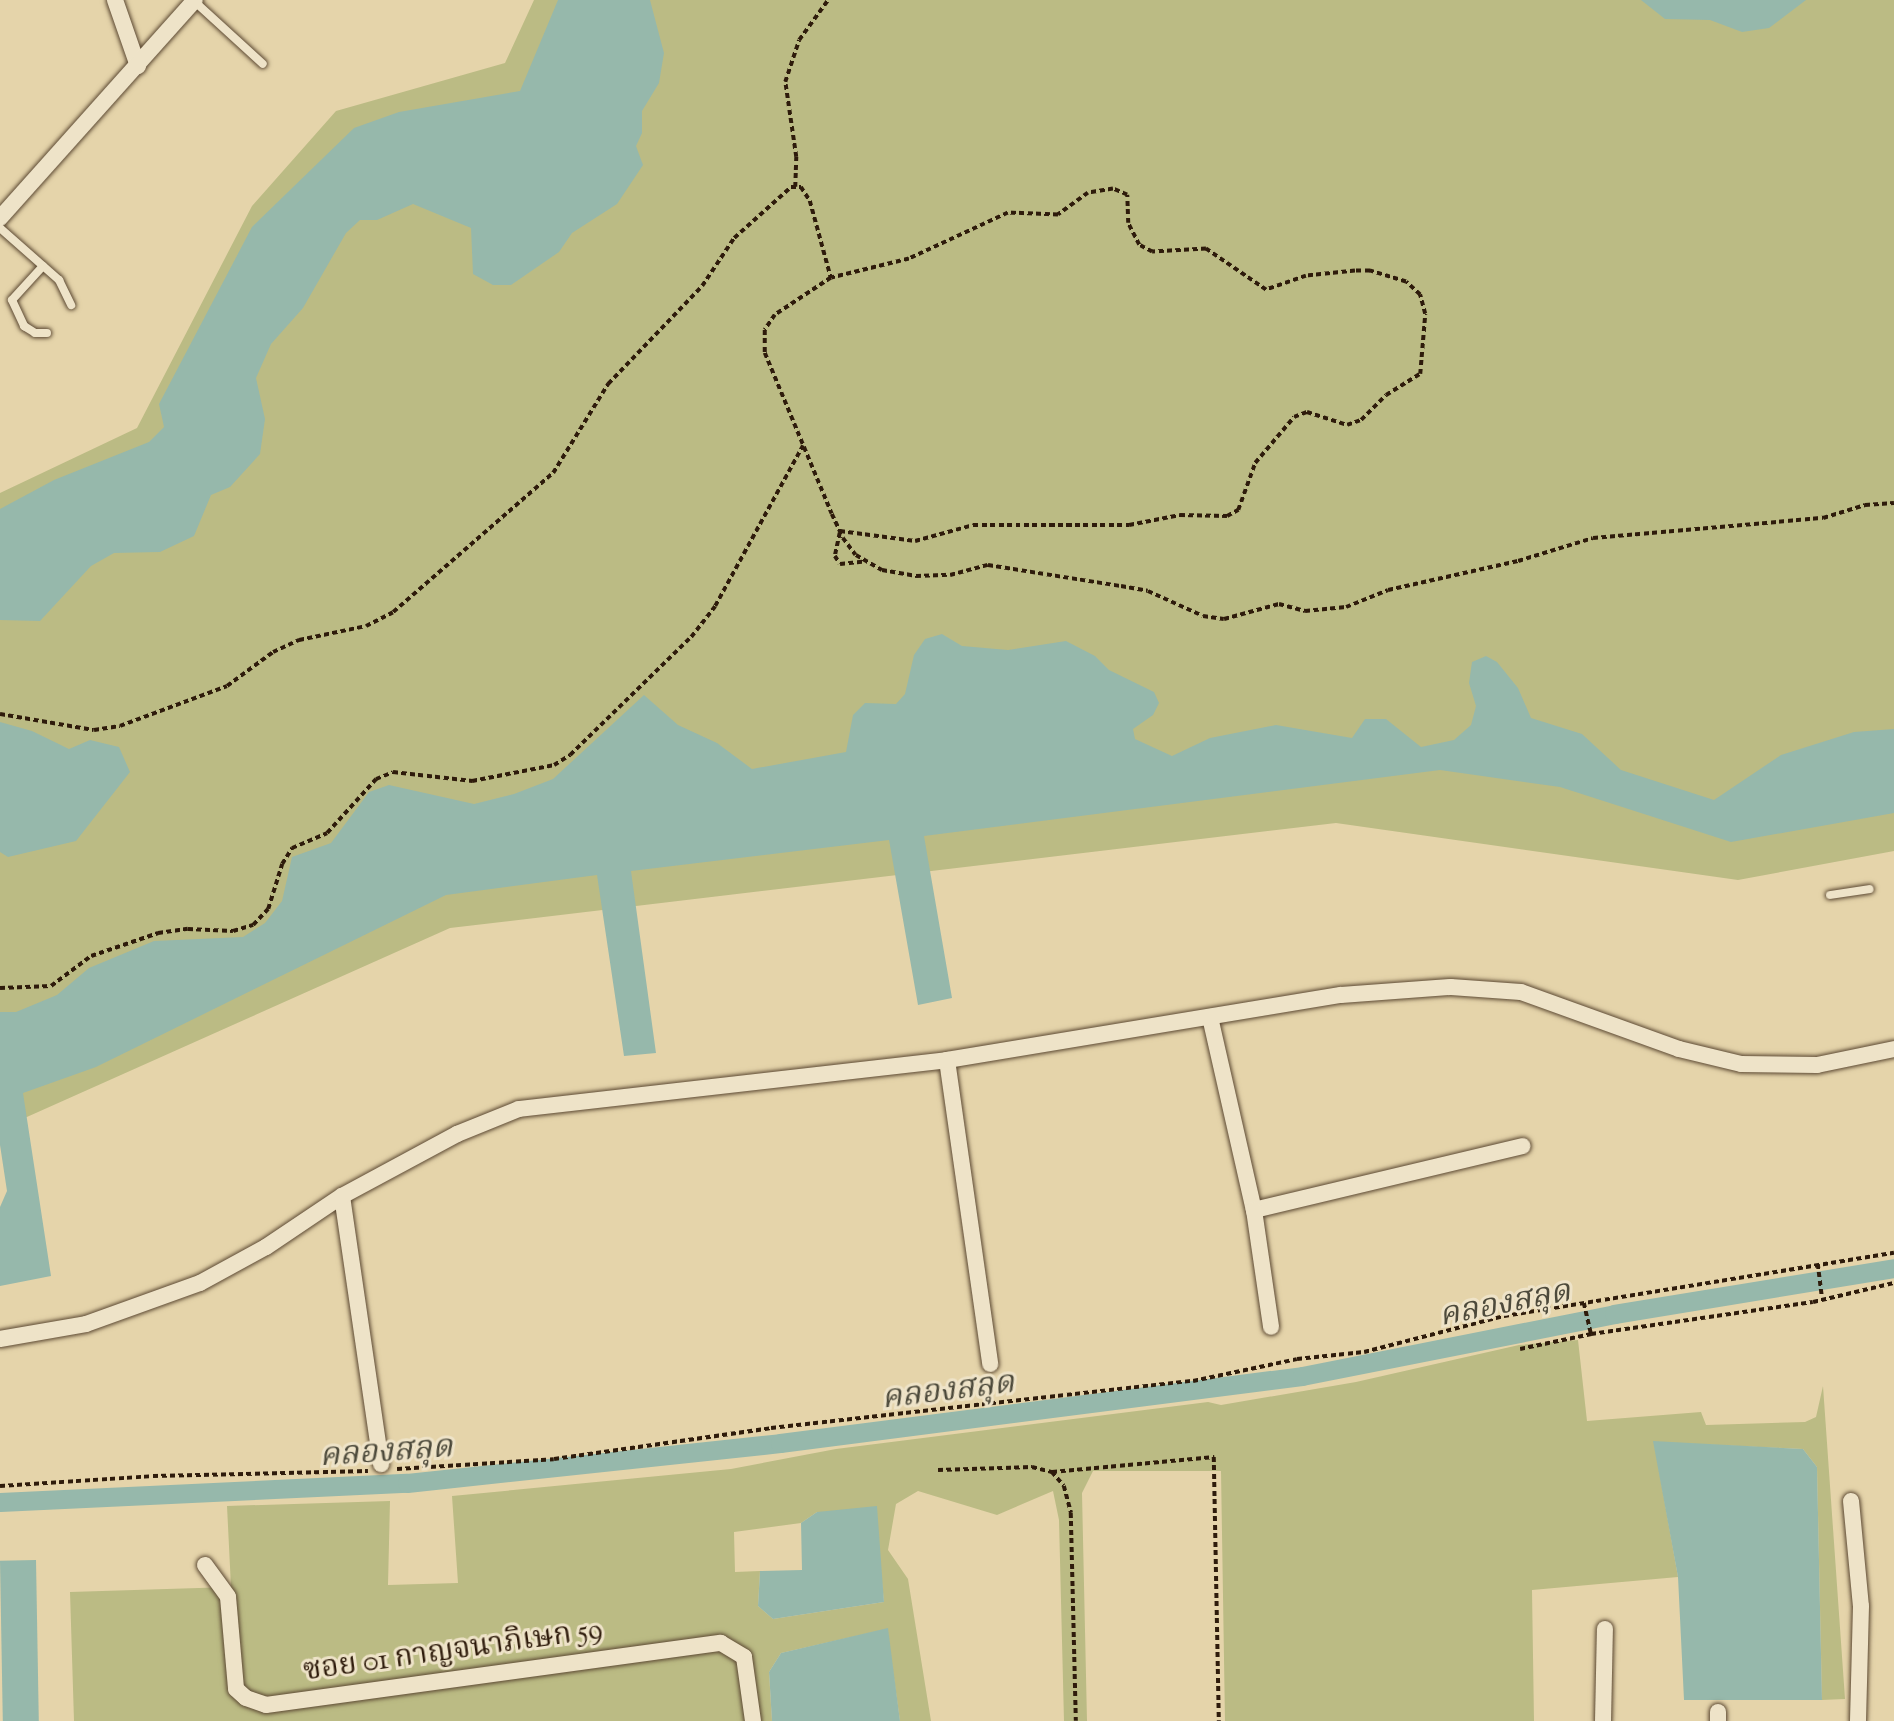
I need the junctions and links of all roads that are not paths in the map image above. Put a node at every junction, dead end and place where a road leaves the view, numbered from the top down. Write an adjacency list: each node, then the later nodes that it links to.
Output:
1 (115, 0): 4 (street)
2 (195, 0): 3 (lane); 4 (street)
3 (263, 64)
4 (138, 66): 5 (street)
5 (0, 218)
6 (0, 229): 7 (lane)
7 (43, 266): 8 (lane); 9 (lane)
8 (71, 306)
9 (47, 333)
10 (1870, 889): 11 (lane)
11 (1830, 895)
12 (1210, 1017): 13 (street); 14 (street); 17 (street)
13 (1894, 1049)
14 (947, 1060): 16 (street); 20 (street)
15 (1522, 1146): 17 (street)
16 (342, 1196): 19 (street); 21 (street)
17 (1254, 1210): 18 (street)
18 (1271, 1327)
19 (0, 1339)
20 (990, 1364)
21 (381, 1468)
22 (1851, 1501): 27 (street)
23 (205, 1565): 25 (street, ซอย 01 กาญจนาภิเษก 59)
24 (1605, 1629): 26 (street)
25 (753, 1721)
26 (1603, 1721)
27 (1858, 1721)

